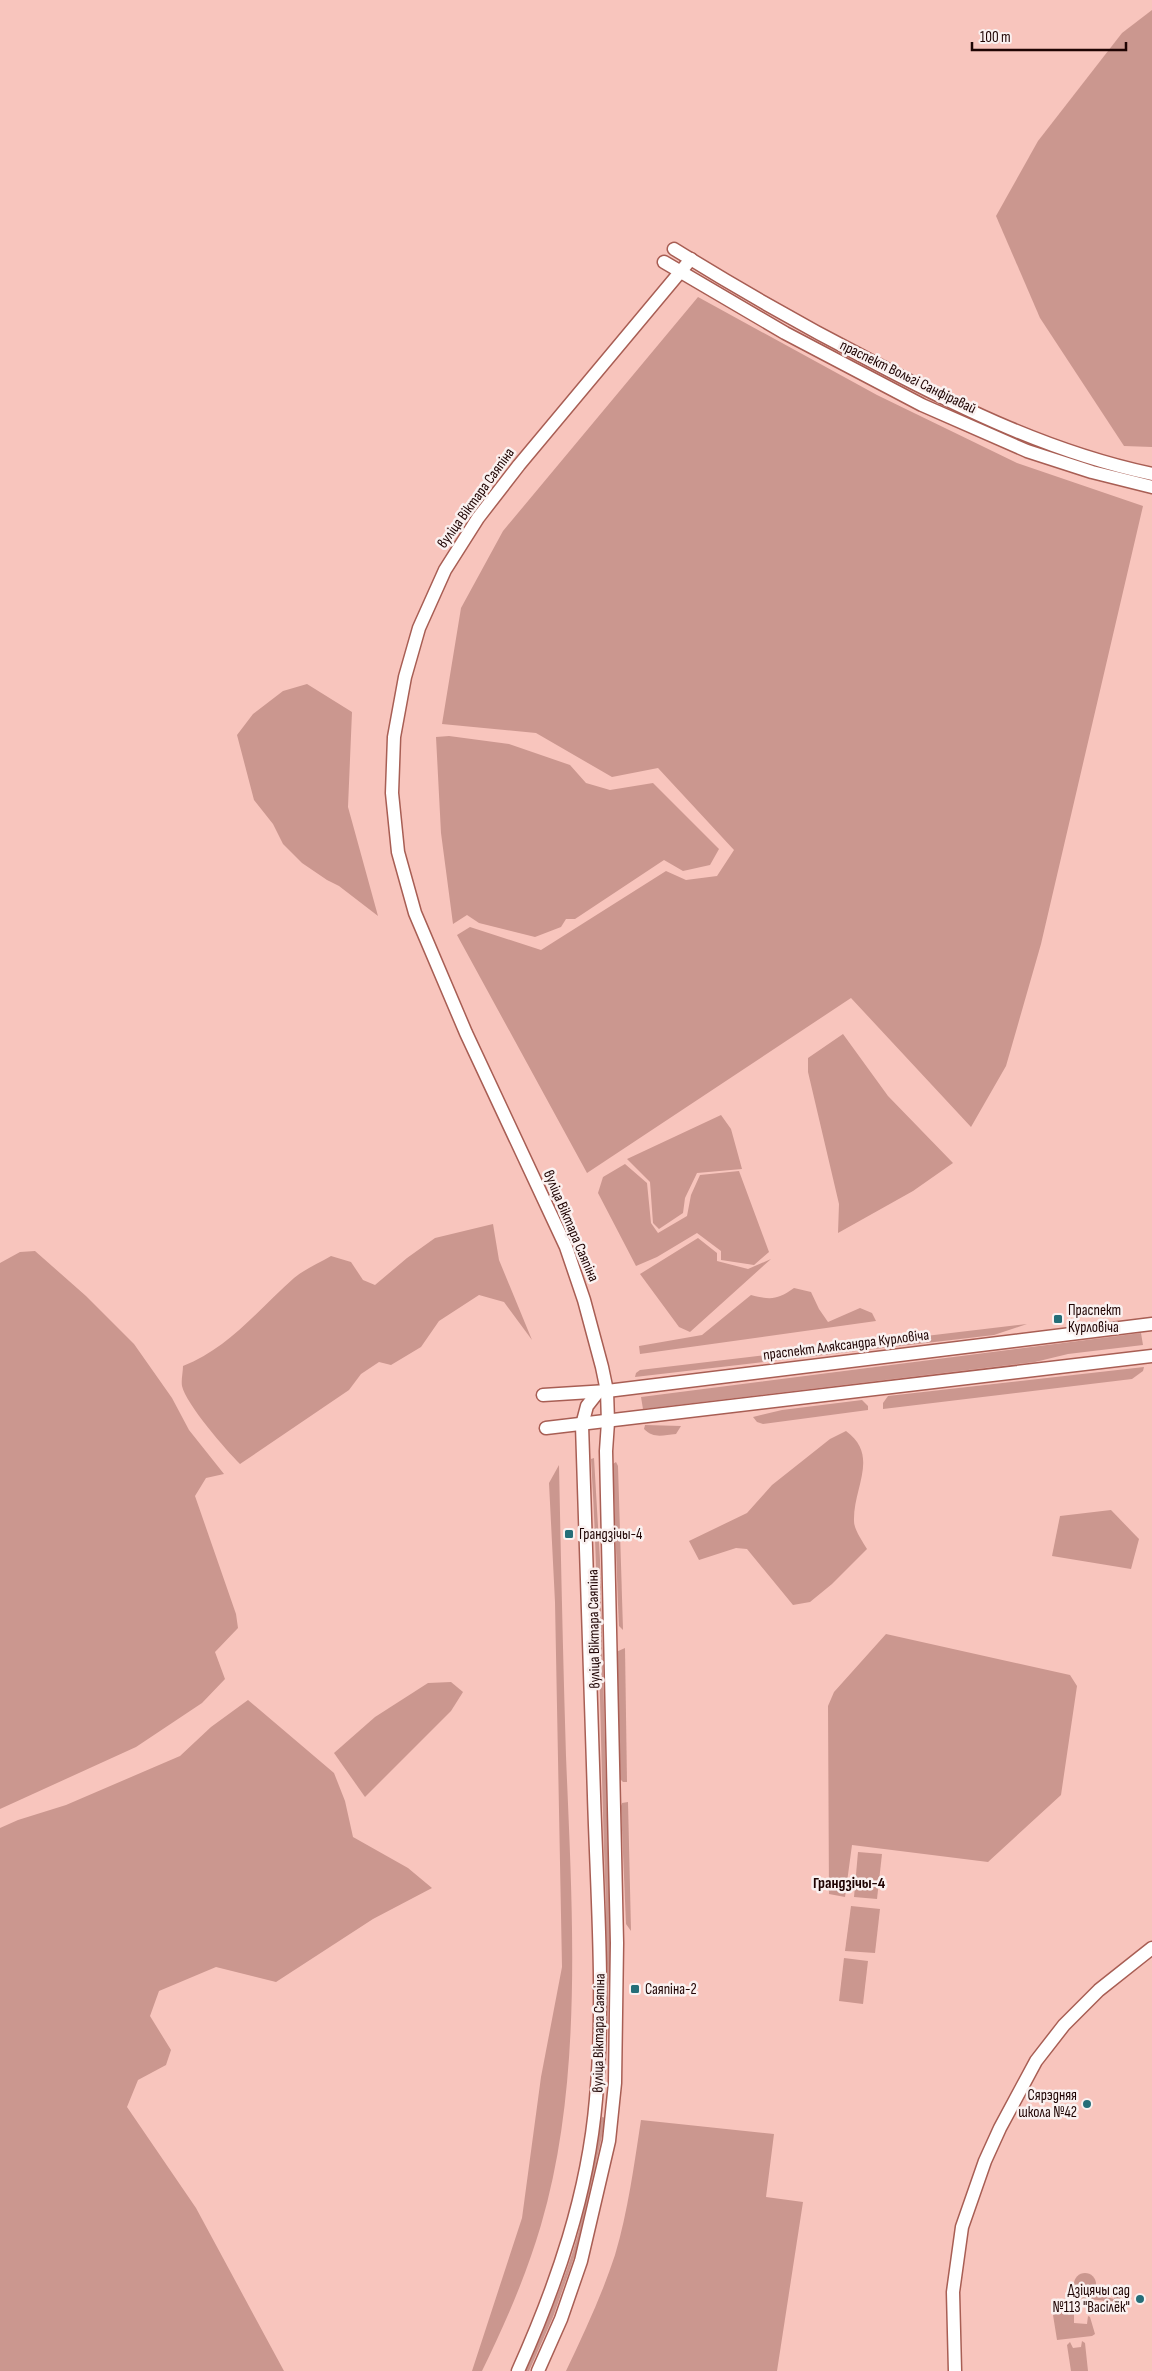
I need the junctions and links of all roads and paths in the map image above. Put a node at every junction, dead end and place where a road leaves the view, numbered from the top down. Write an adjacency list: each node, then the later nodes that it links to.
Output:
1 (674, 249): 2 (street, праспект Вольгі Санфіравай)
2 (691, 259): 4 (street, вуліца Віктара Саяпіна); 5 (street, праспект Вольгі Санфіравай)
3 (664, 262): 4 (street, праспект Вольгі Санфіравай)
4 (681, 271): 6 (street, праспект Вольгі Санфіравай); 11 (street, вуліца Віктара Саяпіна)
5 (1105, 464): 6 (street); 7 (street, праспект Вольгі Санфіравай)
6 (1092, 472): 8 (street, праспект Вольгі Санфіравай)
7 (1152, 474)
8 (1152, 487)
9 (1152, 1324): 11 (street, праспект Аляксандра Курловіча)
10 (1152, 1356): 13 (street)
11 (602, 1391): 12 (street, праспект Аляксандра Курловіча); 13 (street, вуліца Віктара Саяпіна); 14 (street, вуліца Віктара Саяпіна)
12 (543, 1395)
13 (608, 1422): 14 (street); 18 (street, вуліца Віктара Саяпіна)
14 (582, 1425): 15 (street); 17 (street, вуліца Віктара Саяпіна)
15 (546, 1428)
16 (1152, 1948): 21 (street)
17 (597, 2080): 18 (street); 19 (street, вуліца Віктара Саяпіна)
18 (615, 2083): 20 (street, вуліца Віктара Саяпіна)
19 (518, 2371)
20 (538, 2371)
21 (955, 2371)

